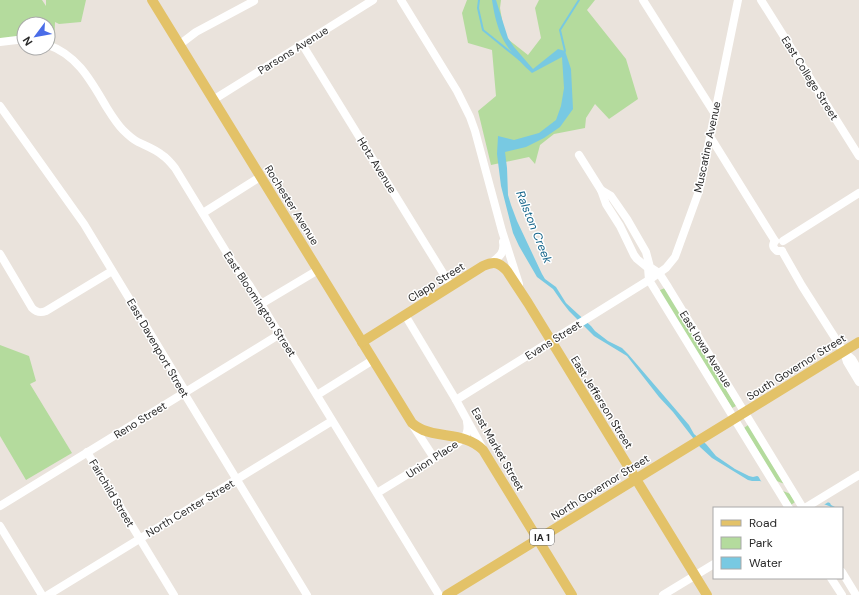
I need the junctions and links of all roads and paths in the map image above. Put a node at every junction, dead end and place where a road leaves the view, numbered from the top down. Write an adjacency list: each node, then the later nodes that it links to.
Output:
1 (152, 0): 10 (main road, Rochester Avenue)
2 (373, 0): 11 (street, Parsons Avenue)
3 (401, 0): 23 (street, East Jefferson Street)
4 (643, 0): 15 (street)
5 (738, 0): 15 (street, Muscatine Avenue)
6 (761, 0): 18 (street, East College Street)
7 (254, 1): 10 (street)
8 (16, 40): 9 (street)
9 (0, 42)
10 (179, 44): 13 (main road, Rochester Avenue)
11 (302, 44): 13 (street, Parsons Avenue); 31 (street, Hotz Avenue)
12 (56, 49): 22 (street, East Bloomington Street)
13 (213, 100): 19 (main road, Rochester Avenue)
14 (0, 106): 27 (street, East Davenport Street)
15 (715, 114): 16 (street, Muscatine Avenue)
16 (711, 138): 24 (street); 29 (street, Muscatine Avenue)
17 (579, 155): 20 (street)
18 (859, 156)
19 (260, 177): 22 (street); 28 (main road, Rochester Avenue)
20 (601, 190): 29 (street, East Iowa Avenue); 30 (street, East Iowa Avenue)
21 (859, 193): 24 (street)
22 (203, 213): 33 (street, East Bloomington Street)
23 (502, 231): 26 (street, Clapp Street); 32 (street, East Jefferson Street)
24 (779, 241): 39 (street)
25 (0, 254): 27 (street)
26 (491, 263): 31 (main road, Clapp Street); 32 (main road, East Jefferson Street)
27 (112, 270): 43 (street, East Davenport Street)
28 (318, 270): 33 (street); 37 (main road, Rochester Avenue)
29 (659, 273): 30 (street, Muscatine Avenue); 46 (street, East Iowa Avenue)
30 (649, 280): 36 (street, Evans Street); 48 (street, East Iowa Avenue)
31 (451, 286): 34 (main road, Clapp Street)
32 (528, 303): 36 (main road, East Jefferson Street)
33 (262, 304): 35 (street, East Bloomington Street)
34 (404, 315): 37 (main road, Clapp Street); 45 (street, East Market Street)
35 (280, 334): 43 (street, Reno Street); 44 (street, East Bloomington Street)
36 (551, 341): 45 (street, Evans Street); 56 (main road, East Jefferson Street)
37 (362, 342): 40 (main road, Rochester Avenue)
38 (859, 342): 39 (main road, South Governor Street / IA 1)
39 (844, 352): 41 (street); 42 (street); 46 (main road, South Governor Street / IA 1)
40 (373, 360): 44 (street); 50 (main road, Rochester Avenue)
41 (859, 371)
42 (859, 382)
43 (184, 393): 53 (street, Reno Street); 57 (street, East Davenport Street)
44 (317, 395): 49 (street, East Bloomington Street)
45 (456, 400): 47 (street, East Market Street)
46 (745, 412): 48 (main road, North Governor Street / IA 1); 61 (street, East Iowa Avenue)
47 (464, 414): 51 (street, Union Place); 52 (street, East Market Street)
48 (734, 419): 56 (main road, North Governor Street / IA 1); 60 (street, East Iowa Avenue)
49 (332, 421): 57 (street, North Center Street); 58 (street, East Bloomington Street)
50 (412, 423): 51 (main road); 54 (street, Rochester Avenue)
51 (463, 438): 52 (main road); 54 (street, Union Place)
52 (483, 450): 65 (main road, East Market Street)
53 (87, 452): 59 (street, Reno Street); 64 (street, Fairchild Street)
54 (434, 458): 58 (street, Union Place)
55 (859, 475): 62 (street)
56 (636, 479): 65 (main road, North Governor Street / IA 1); 68 (main road, East Jefferson Street)
57 (236, 480): 64 (street, North Center Street); 73 (street, East Davenport Street)
58 (378, 493): 74 (street, East Bloomington Street)
59 (0, 506)
60 (788, 507)
61 (803, 507)
62 (806, 507)
63 (0, 526): 70 (street)
64 (140, 539): 71 (street, North Center Street); 72 (street, Fairchild Street)
65 (538, 540): 75 (main road, North Governor Street / IA 1); 76 (main road, East Market Street)
66 (713, 565): 68 (street)
67 (843, 574): 80 (street)
68 (695, 576): 77 (street); 78 (main road, East Jefferson Street)
69 (832, 579): 79 (street)
70 (42, 595)
71 (48, 595)
72 (174, 595)
73 (307, 595)
74 (439, 595)
75 (447, 595)
76 (572, 595)
77 (663, 595)
78 (707, 595)
79 (842, 595)
80 (856, 595)

